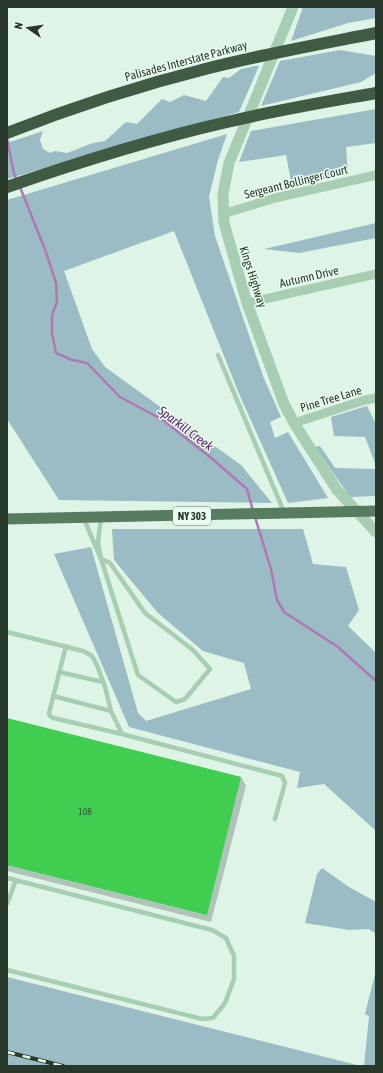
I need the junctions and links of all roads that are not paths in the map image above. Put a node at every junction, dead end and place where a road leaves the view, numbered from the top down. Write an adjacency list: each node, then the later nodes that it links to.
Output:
1 (293, 7): 9 (street, Kings Highway)
2 (376, 33): 6 (highway, Palisades Interstate Parkway)
3 (376, 87): 5 (lane)
4 (376, 93): 5 (highway)
5 (284, 110): 8 (highway)
6 (7, 133)
7 (376, 175): 9 (street, Sergeant Bollinger Court)
8 (7, 188)
9 (222, 214): 11 (street, Kings Highway)
10 (376, 274): 11 (street, Autumn Drive)
11 (247, 303): 14 (street, Kings Highway)
12 (218, 355): 17 (lane)
13 (376, 398): 14 (street, Pine Tree Lane)
14 (294, 423): 16 (street, Kings Highway)
15 (376, 511): 16 (main road, NY 303)
16 (356, 512): 17 (main road, NY 303); 21 (street, Kings Highway)
17 (285, 514): 18 (main road, NY 303)
18 (101, 518): 20 (main road, NY 303); 22 (lane)
19 (7, 519): 20 (main road, NY 303)
20 (84, 519): 22 (lane)
21 (376, 532)
22 (101, 559): 22 (lane)
23 (7, 632): 24 (lane)
24 (66, 646): 25 (lane); 26 (lane)
25 (59, 672): 26 (lane); 27 (lane)
26 (103, 682): 28 (lane)
27 (53, 696): 28 (lane); 29 (lane)
28 (111, 711): 29 (lane)
29 (122, 734): 30 (lane)
30 (275, 819)
31 (7, 878): 32 (lane)
32 (16, 880): 33 (lane); 34 (lane)
33 (7, 904)
34 (7, 970)

